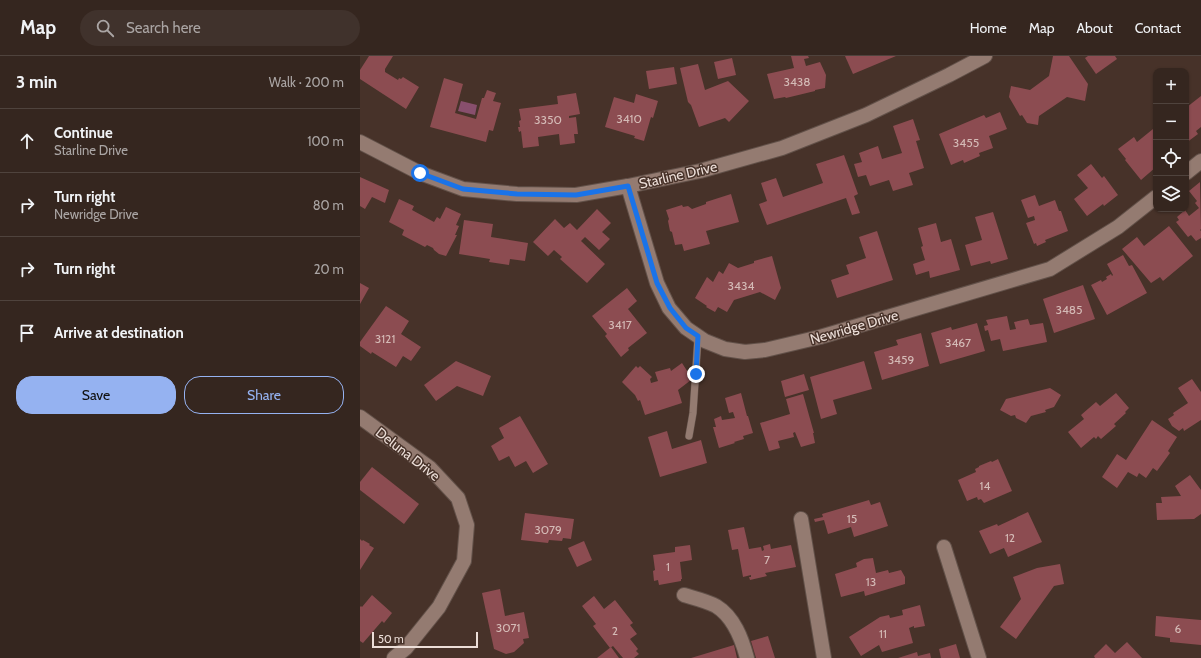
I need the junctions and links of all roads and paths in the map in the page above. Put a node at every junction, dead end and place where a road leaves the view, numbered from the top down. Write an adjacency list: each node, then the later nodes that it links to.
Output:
1 (985, 56): 5 (street, Starline Drive)
2 (360, 142): 5 (street, Starline Drive)
3 (1201, 161): 4 (street)
4 (1189, 171)
5 (628, 186): 7 (street, Newridge Drive)
6 (1153, 199): 7 (street, Newridge Drive)
7 (698, 336): 9 (lane)
8 (360, 416): 13 (street, Deluna Drive)
9 (689, 436)
10 (800, 519): 15 (street)
11 (944, 547): 16 (street)
12 (684, 595): 14 (street)
13 (394, 658)
14 (747, 658)
15 (824, 658)
16 (979, 658)

